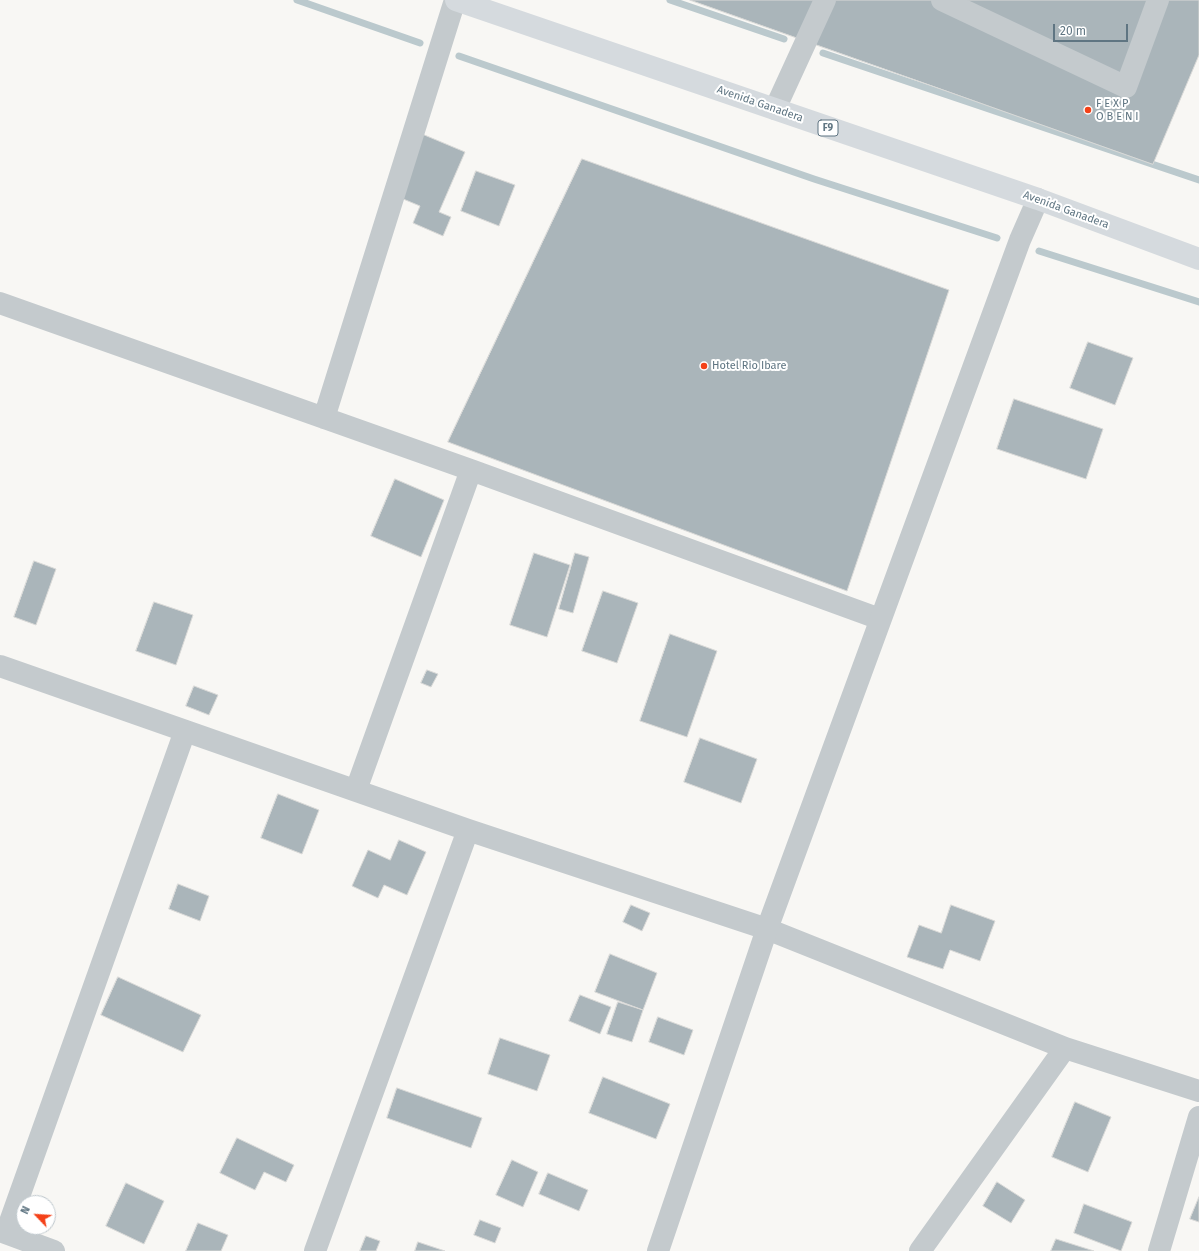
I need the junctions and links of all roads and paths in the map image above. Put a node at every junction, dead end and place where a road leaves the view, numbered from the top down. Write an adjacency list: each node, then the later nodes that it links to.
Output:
1 (456, 0): 5 (highway, Avenida Ganadera / F9); 9 (street)
2 (825, 0): 5 (street)
3 (942, 0): 4 (street)
4 (1158, 0)
5 (775, 109): 6 (highway, Avenida Ganadera / F9)
6 (1038, 199): 7 (highway, Avenida Ganadera / F9); 11 (street)
7 (1199, 259)
8 (0, 303): 9 (street)
9 (324, 418): 10 (street)
10 (471, 470): 11 (street); 14 (street)
11 (880, 619): 16 (street)
12 (0, 666): 13 (street)
13 (185, 731): 14 (street); 20 (street)
14 (356, 790): 15 (street)
15 (468, 830): 16 (street); 22 (street)
16 (767, 929): 17 (street); 23 (street)
17 (1065, 1048): 18 (street); 24 (street)
18 (1199, 1091)
19 (1199, 1117): 25 (street)
20 (3, 1232): 21 (street)
21 (54, 1251)
22 (315, 1251)
23 (658, 1251)
24 (920, 1251)
25 (1159, 1251)

